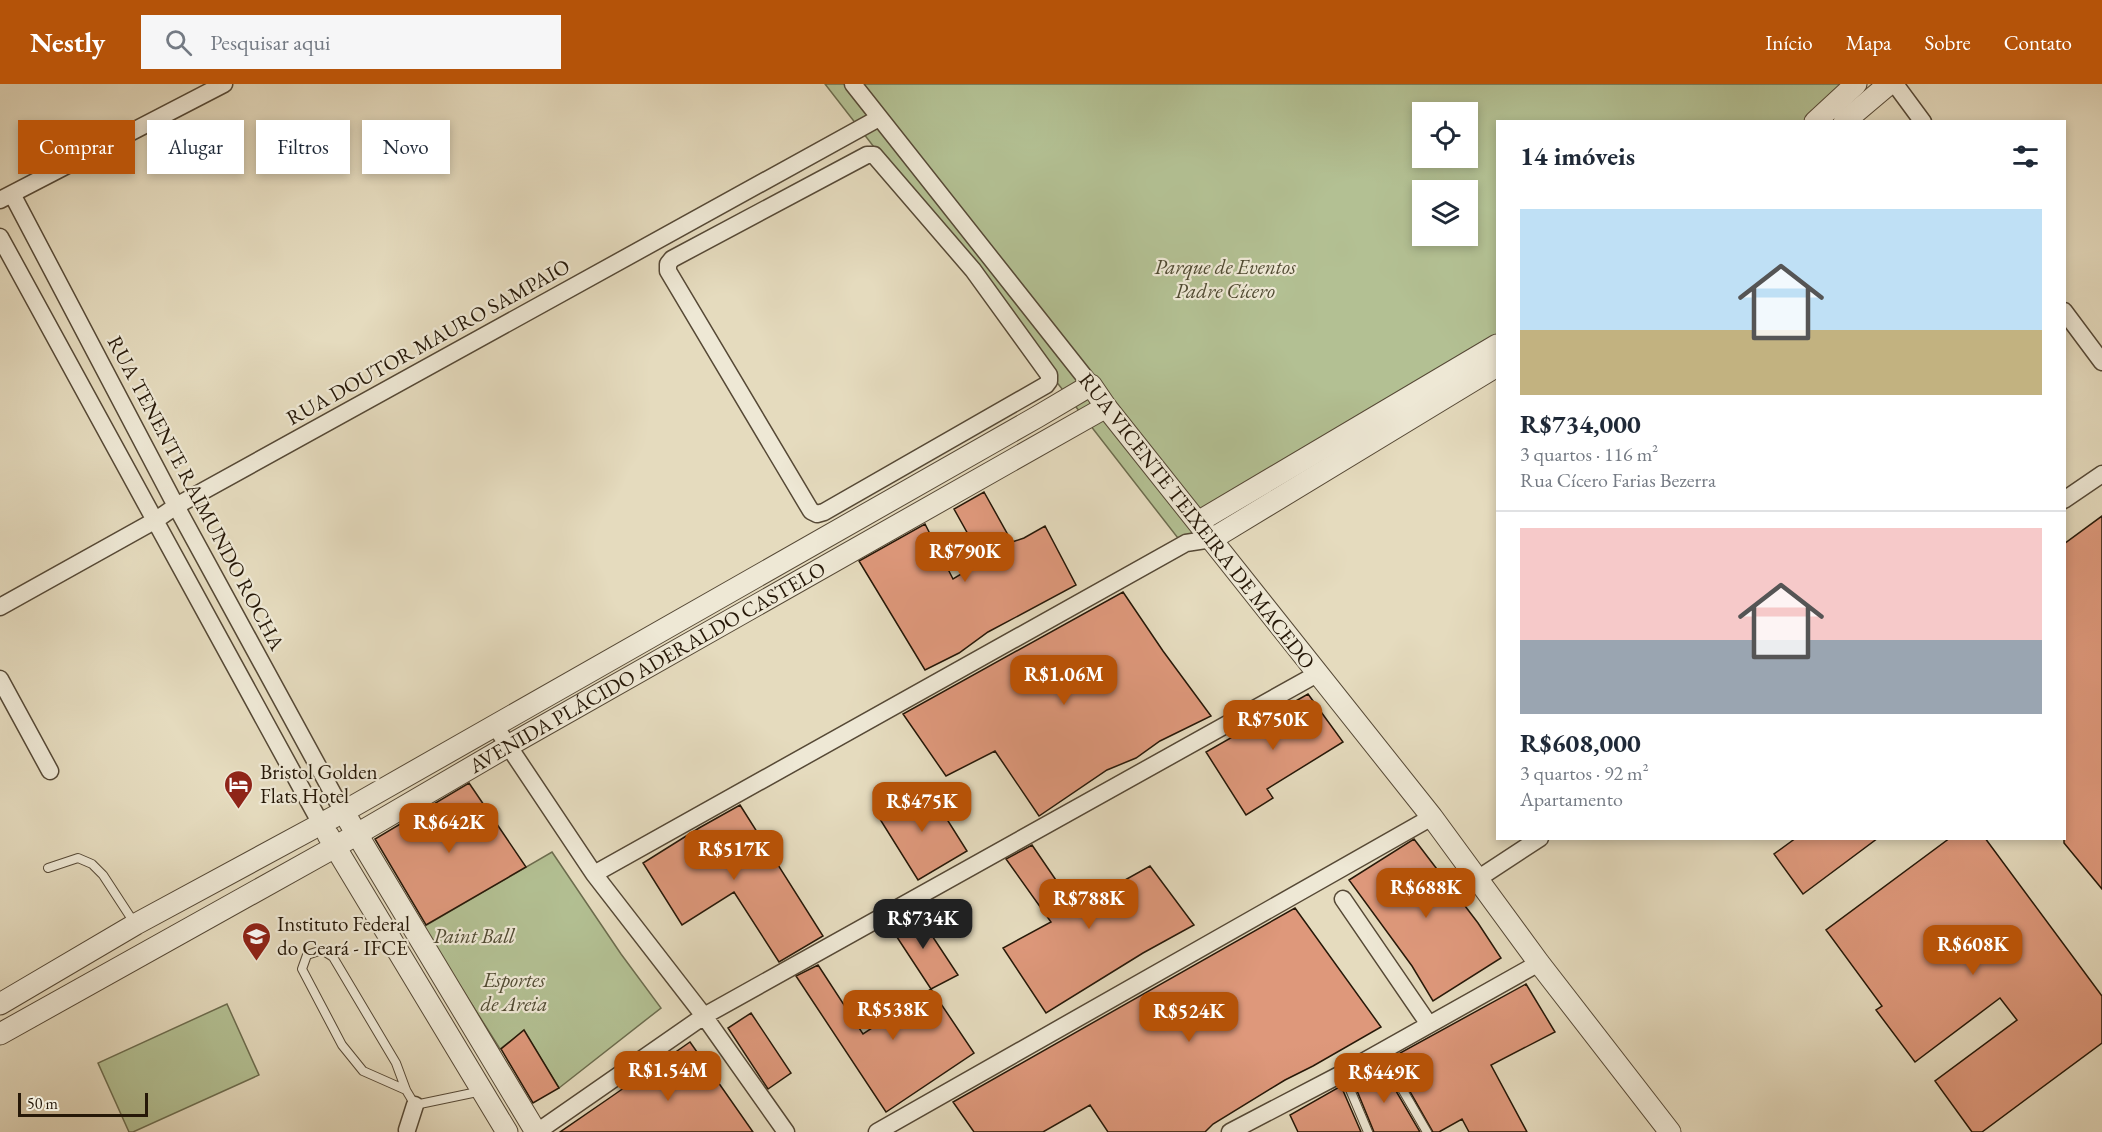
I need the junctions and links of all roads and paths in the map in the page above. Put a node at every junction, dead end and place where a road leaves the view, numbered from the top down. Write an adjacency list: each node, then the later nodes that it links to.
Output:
1 (224, 84): 10 (street)
2 (853, 84): 6 (street, RUA VICENTE TEIXEIRA DE MACEDO)
3 (1856, 84): 7 (street)
4 (1889, 84): 8 (street)
5 (1895, 84): 9 (street)
6 (879, 118): 12 (street, RUA VICENTE TEIXEIRA DE MACEDO); 22 (street, RUA DOUTOR MAURO SAMPAIO)
7 (1817, 120)
8 (1846, 120)
9 (1922, 120)
10 (6, 197): 22 (street, RUA TENENTE RAIMUNDO ROCHA)
11 (0, 237): 23 (street)
12 (991, 256): 13 (street); 18 (street, RUA VICENTE TEIXEIRA DE MACEDO)
13 (973, 270): 13 (street)
14 (2066, 314): 16 (street)
15 (1496, 346): 24 (street)
16 (2102, 362)
17 (1496, 367): 24 (street)
18 (1091, 385): 19 (street, RUA VICENTE TEIXEIRA DE MACEDO); 25 (street, AVENIDA PLÁCIDO ADERALDO CASTELO)
19 (1106, 407): 24 (street, RUA VICENTE TEIXEIRA DE MACEDO); 26 (street, AVENIDA PLÁCIDO ADERALDO CASTELO)
20 (2102, 474): 21 (street)
21 (2066, 499)
22 (176, 506): 23 (street, RUA DOUTOR MAURO SAMPAIO); 28 (street, RUA TENENTE RAIMUNDO ROCHA)
23 (156, 520): 27 (street, RUA DOUTOR MAURO SAMPAIO); 29 (street)
24 (1205, 530): 30 (street, RUA VICENTE TEIXEIRA DE MACEDO); 42 (street)
25 (833, 534): 26 (street); 32 (street, AVENIDA PLÁCIDO ADERALDO CASTELO)
26 (845, 555): 33 (street, AVENIDA PLÁCIDO ADERALDO CASTELO)
27 (0, 607)
28 (260, 660): 29 (street); 35 (street, RUA TENENTE RAIMUNDO ROCHA)
29 (238, 672): 37 (street)
30 (1317, 674): 36 (street, RUA VICENTE TEIXEIRA DE MACEDO); 48 (street)
31 (0, 679): 34 (street)
32 (495, 726): 33 (street); 35 (street, AVENIDA PLÁCIDO ADERALDO CASTELO)
33 (508, 746): 38 (street, AVENIDA PLÁCIDO ADERALDO CASTELO); 42 (street)
34 (50, 771)
35 (343, 812): 37 (street, AVENIDA PLÁCIDO ADERALDO CASTELO); 38 (street)
36 (1432, 817): 43 (street, RUA VICENTE TEIXEIRA DE MACEDO); 59 (street)
37 (321, 824): 40 (street); 45 (street, AVENIDA PLÁCIDO ADERALDO CASTELO)
38 (356, 834): 40 (street, AVENIDA PLÁCIDO ADERALDO CASTELO); 57 (street)
39 (1537, 840): 43 (street)
40 (335, 847): 50 (street, AVENIDA PLÁCIDO ADERALDO CASTELO); 53 (street)
41 (48, 868): 45 (lane)
42 (594, 874): 48 (street)
43 (1479, 878): 46 (street, RUA VICENTE TEIXEIRA DE MACEDO)
44 (1343, 898): 49 (street)
45 (136, 924): 47 (street, AVENIDA PLÁCIDO ADERALDO CASTELO)
46 (1539, 963): 49 (street); 63 (street, RUA VICENTE TEIXEIRA DE MACEDO)
47 (0, 1004)
48 (704, 1016): 57 (street); 58 (street)
49 (1428, 1023): 51 (street)
50 (0, 1034)
51 (1380, 1051): 52 (street); 62 (lane)
52 (1343, 1073): 60 (street); 61 (lane)
53 (482, 1091): 54 (lane); 56 (street)
54 (410, 1097): 54 (lane); 55 (street)
55 (407, 1130)
56 (507, 1132)
57 (536, 1132)
58 (786, 1132)
59 (877, 1132)
60 (1230, 1132)
61 (1368, 1132)
62 (1427, 1132)
63 (1670, 1132)

